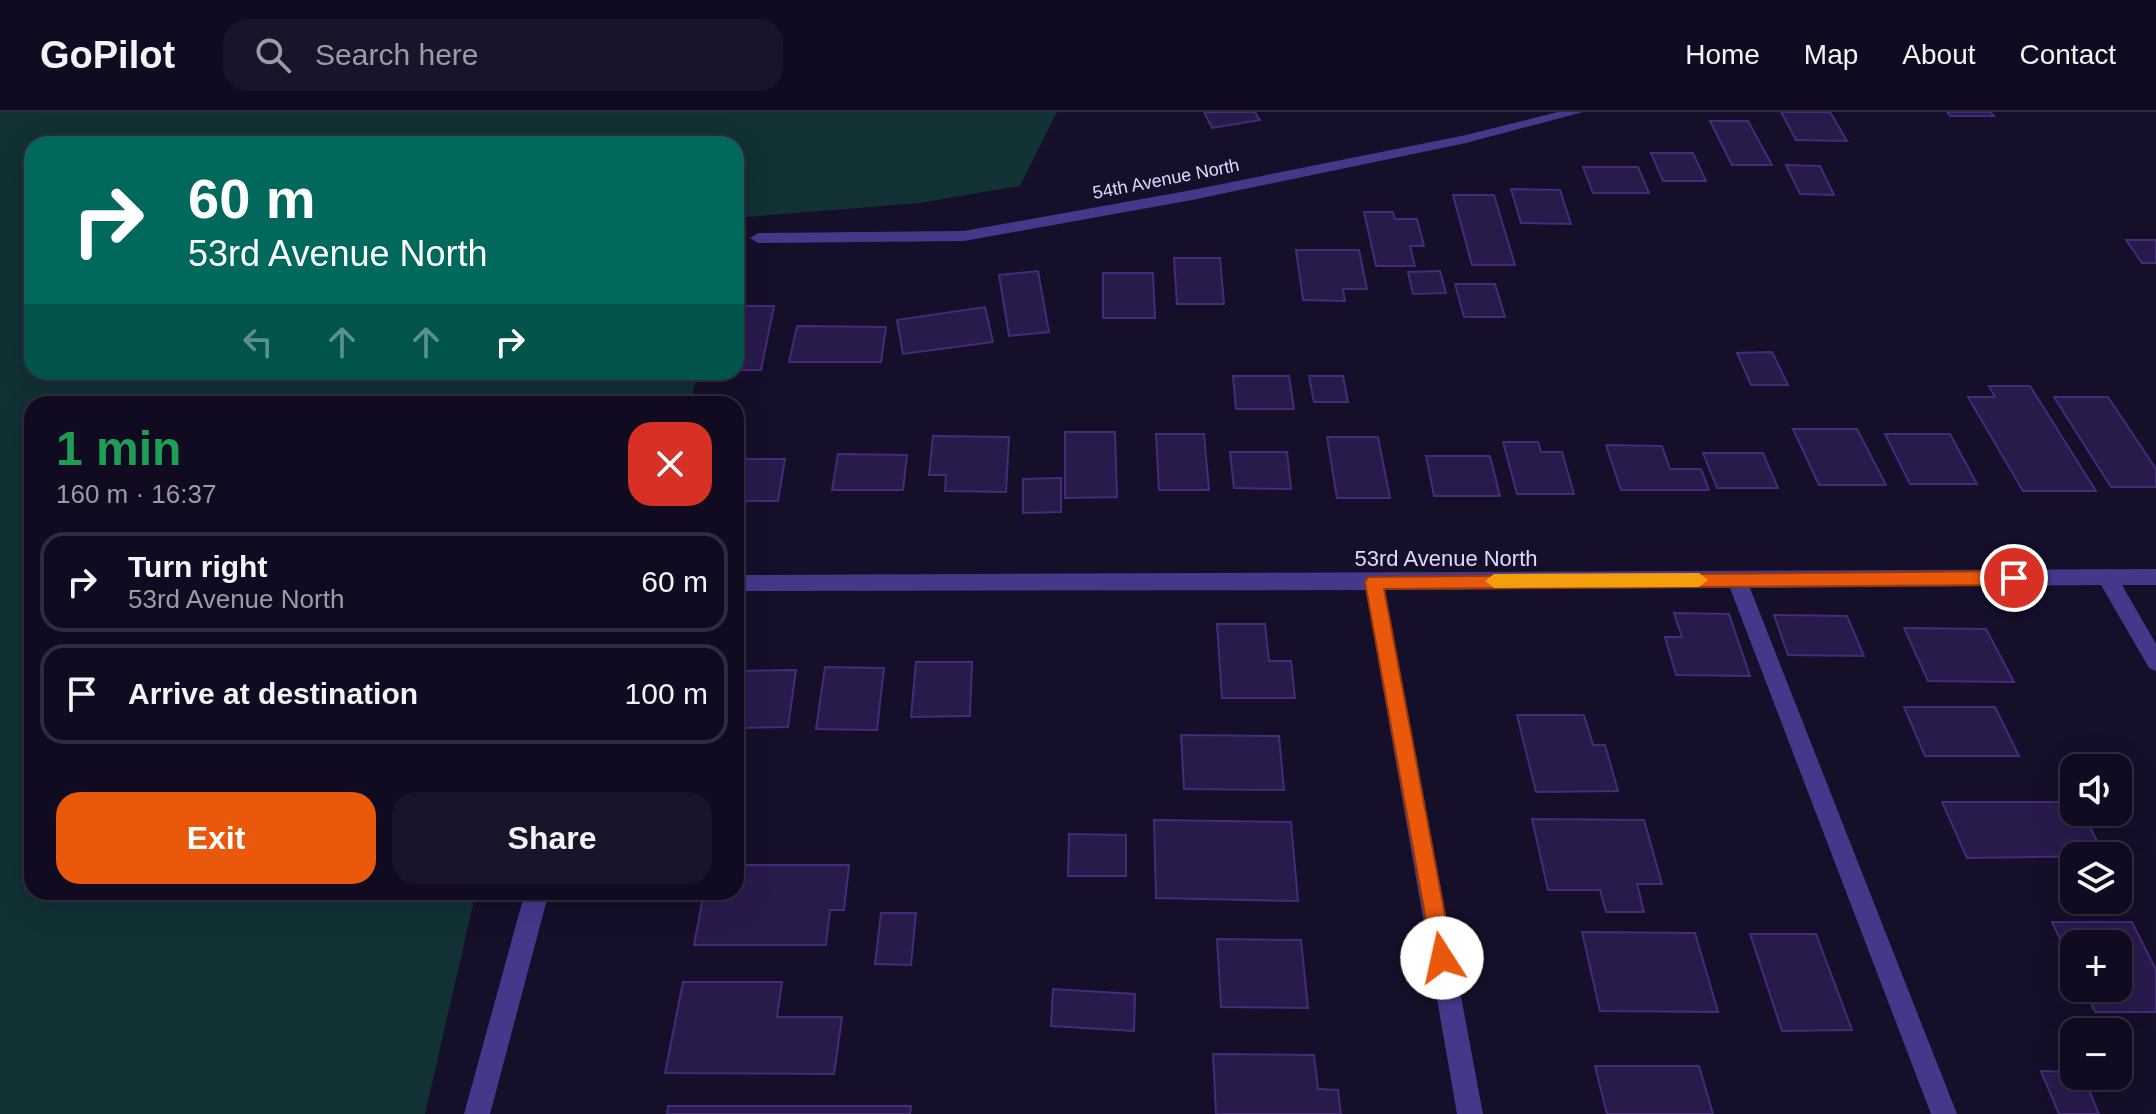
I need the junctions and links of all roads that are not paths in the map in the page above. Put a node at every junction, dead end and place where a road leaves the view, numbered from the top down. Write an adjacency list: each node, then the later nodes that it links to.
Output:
1 (1576, 112): 2 (street, 54th Avenue North)
2 (758, 238)
3 (2156, 577): 4 (street, 53rd Avenue North)
4 (2107, 578): 5 (street, 53rd Avenue North); 8 (street)
5 (1737, 580): 6 (street, 53rd Avenue North); 12 (street)
6 (1374, 582): 7 (street, 53rd Avenue North); 11 (street)
7 (744, 583)
8 (2156, 662)
9 (535, 900): 10 (street)
10 (477, 1114)
11 (1470, 1114)
12 (1944, 1114)

